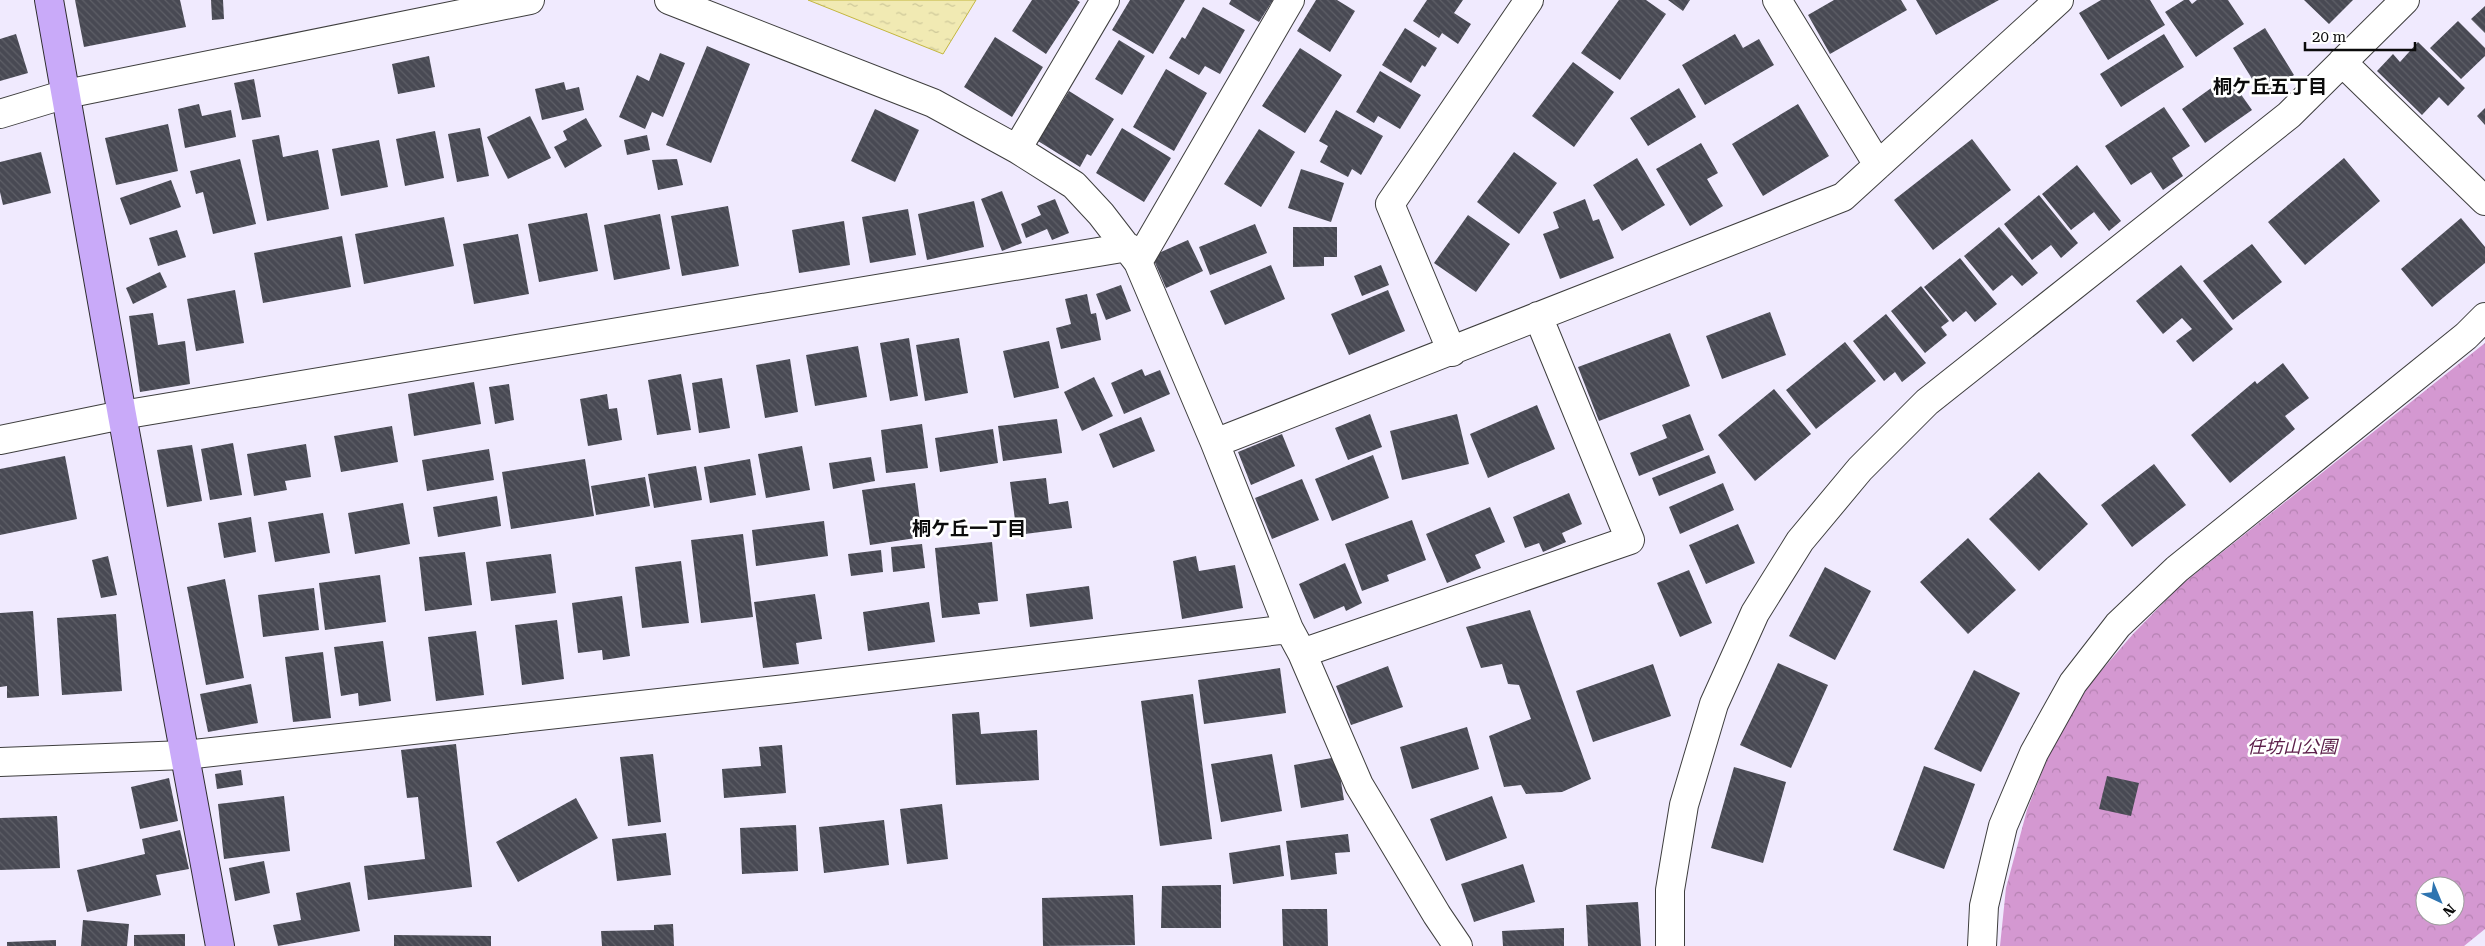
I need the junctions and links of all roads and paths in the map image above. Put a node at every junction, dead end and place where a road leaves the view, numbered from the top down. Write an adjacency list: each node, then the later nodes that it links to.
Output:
1 (49, 0): 11 (street)
2 (530, 0): 11 (street)
3 (1105, 0): 13 (street)
4 (1290, 0): 16 (street)
5 (1529, 0): 19 (street)
6 (1777, 0): 14 (street)
7 (2405, 0): 10 (street)
8 (681, 2): 13 (street)
9 (2048, 4): 14 (street)
10 (2342, 62): 15 (street); 29 (street)
11 (66, 94): 12 (street); 20 (street)
12 (0, 114)
13 (1017, 149): 16 (street)
14 (1878, 165): 17 (street)
15 (2485, 201)
16 (1133, 255): 20 (street); 22 (street)
17 (1538, 316): 19 (street); 24 (street)
18 (2485, 317): 30 (street)
19 (1452, 352): 22 (street)
20 (122, 416): 21 (street); 25 (street)
21 (0, 440)
22 (1215, 442): 23 (street)
23 (1289, 629): 24 (street); 25 (street)
24 (1302, 652): 28 (street)
25 (185, 755): 26 (street); 27 (street)
26 (0, 762)
27 (220, 946)
28 (1458, 946)
29 (1670, 946)
30 (1982, 946)

